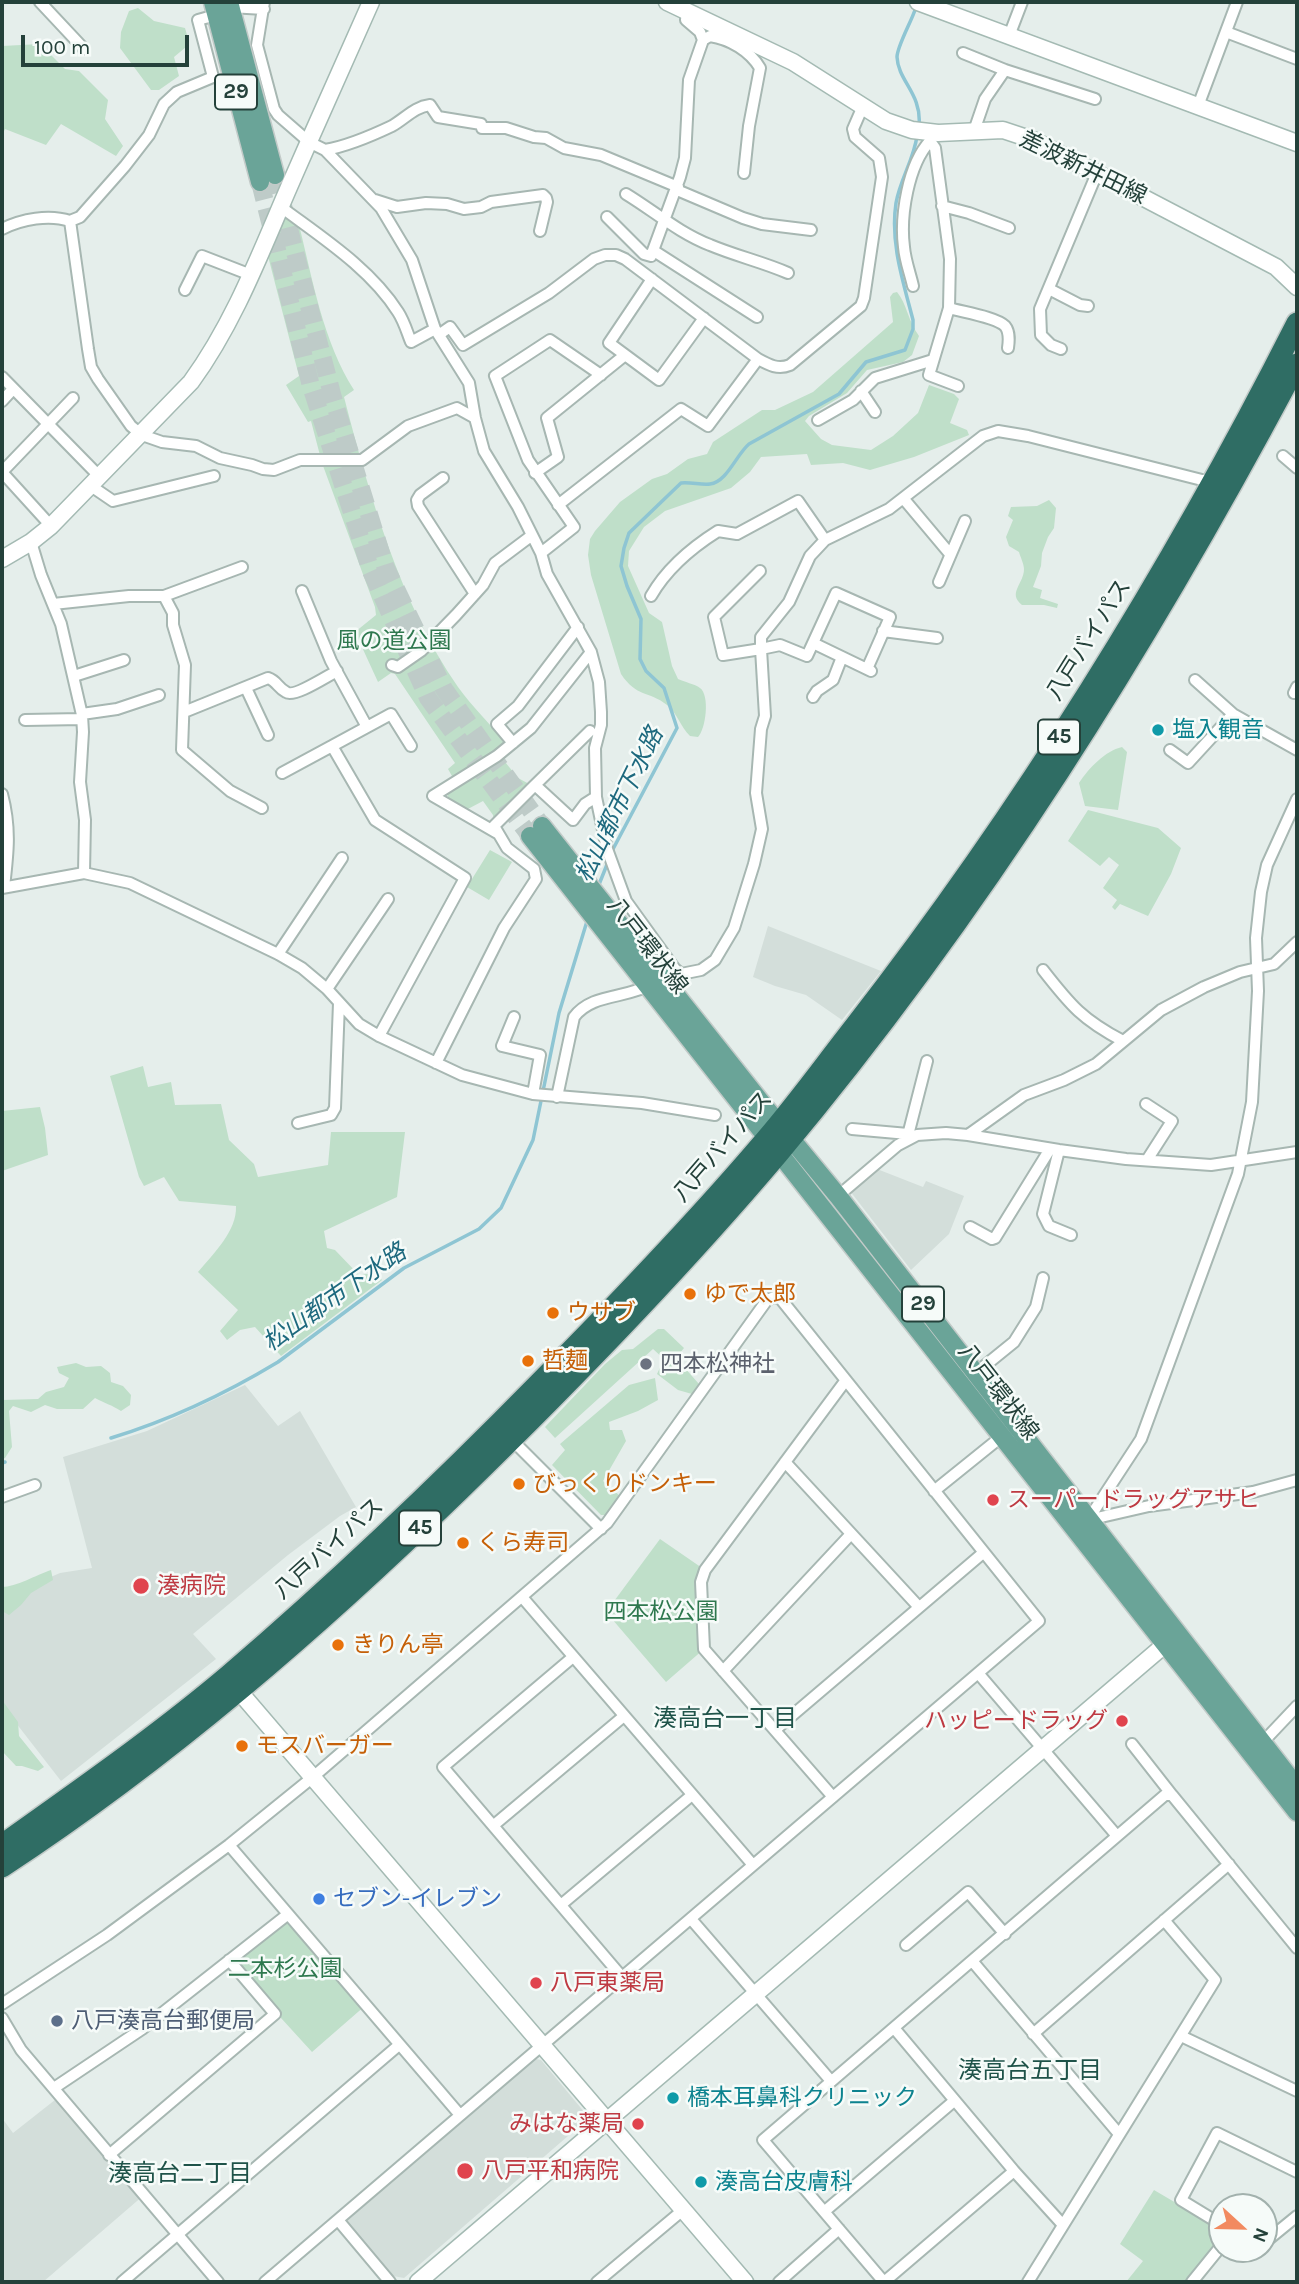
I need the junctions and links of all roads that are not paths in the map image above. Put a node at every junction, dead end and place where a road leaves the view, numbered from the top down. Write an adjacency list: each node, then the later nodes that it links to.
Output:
1 (40, 2): 14 (street)
2 (371, 2): 23 (street)
3 (667, 2): 9 (street, 差波新井田線)
4 (918, 2): 11 (street)
5 (1022, 2): 11 (street)
6 (1237, 2): 10 (street)
7 (222, 6): 8 (street); 28 (main road, 29); 35 (street)
8 (264, 6): 23 (street)
9 (687, 11): 12 (street, 差波新井田線); 13 (street)
10 (1226, 32): 16 (street); 20 (street)
11 (1009, 36): 20 (street)
12 (732, 37): 13 (street); 19 (street, 差波新井田線); 26 (street)
13 (703, 40): 29 (street)
14 (83, 49)
15 (963, 53): 17 (street)
16 (1297, 59)
17 (1005, 70): 18 (street); 21 (street)
18 (1094, 99)
19 (863, 106): 22 (street, 差波新井田線); 58 (street)
20 (1198, 106): 24 (street)
21 (974, 131): 22 (street, 差波新井田線); 27 (street, 差波新井田線)
22 (930, 137): 33 (street); 45 (street)
23 (309, 142): 25 (street); 32 (street)
24 (1297, 143)
25 (325, 150): 29 (street); 31 (street)
26 (744, 173)
27 (1097, 173): 46 (street, 差波新井田線); 47 (street)
28 (267, 178)
29 (677, 188): 36 (street); 39 (street)
30 (626, 194): 36 (street)
31 (372, 199): 40 (street); 54 (street)
32 (281, 206): 43 (street); 54 (street)
33 (942, 206): 37 (street); 50 (street)
34 (607, 217): 41 (street)
35 (70, 221): 38 (street); 72 (street)
36 (665, 221): 41 (street); 42 (street)
37 (1009, 228)
38 (2, 229)
39 (811, 230)
40 (540, 231)
41 (654, 251): 51 (street)
42 (788, 273)
43 (251, 275): 48 (street); 72 (street)
44 (652, 279): 52 (street); 54 (street); 57 (street)
45 (913, 286)
46 (1297, 287)
47 (1049, 289): 49 (street); 56 (street)
48 (185, 290)
49 (1088, 306)
50 (949, 308): 55 (street); 59 (street)
51 (757, 317)
52 (704, 318): 57 (street); 58 (street)
53 (1297, 323): 81 (highway, 八戸バイパス / 45)
54 (438, 332): 69 (street)
55 (1008, 348)
56 (1061, 349)
57 (625, 355): 61 (street)
58 (758, 359): 83 (street)
59 (933, 360): 63 (street); 65 (street)
60 (1297, 364): 74 (highway, 八戸バイパス / 45)
61 (601, 375): 77 (street); 77 (street)
62 (2, 377): 64 (street)
63 (958, 386)
64 (13, 389): 67 (street); 71 (street)
65 (861, 391): 68 (street); 70 (street)
66 (73, 398): 71 (street)
67 (2, 401)
68 (875, 412)
69 (475, 418): 72 (street); 86 (street)
70 (818, 420)
71 (48, 424): 76 (street); 80 (street)
72 (142, 435): 80 (street)
73 (1283, 456): 75 (street)
74 (1243, 465): 81 (street); 159 (highway, 八戸バイパス / 45)
75 (1297, 468)
76 (2, 472): 85 (street)
77 (535, 472): 83 (street)
78 (214, 476): 80 (street)
79 (443, 478): 96 (street)
80 (96, 481): 85 (street)
81 (1213, 481): 82 (street); 159 (highway, 八戸バイパス / 45)
82 (903, 498): 87 (street); 90 (street)
83 (558, 505): 89 (street)
84 (965, 521): 90 (street)
85 (51, 526): 88 (street)
86 (531, 536): 89 (street); 96 (street)
87 (825, 540): 98 (street); 104 (street)
88 (31, 542): 91 (street); 99 (street)
89 (541, 553): 100 (street)
90 (950, 554): 94 (street)
91 (2, 558)
92 (242, 567): 97 (street)
93 (760, 571): 104 (street)
94 (939, 582)
95 (302, 591): 109 (street)
96 (475, 594): 108 (street)
97 (164, 596): 99 (street); 115 (street)
98 (651, 596)
99 (53, 604): 110 (street)
100 (578, 627): 105 (street); 122 (street)
101 (883, 631): 102 (street); 103 (street); 106 (street)
102 (937, 638)
103 (813, 643): 104 (street); 106 (street)
104 (761, 649): 143 (street)
105 (591, 652): 122 (street); 130 (street)
106 (842, 657): 114 (street)
107 (124, 660): 110 (street)
108 (392, 665)
109 (337, 671): 112 (street); 119 (street)
110 (74, 676): 117 (street)
111 (1195, 680): 116 (street)
112 (246, 688): 115 (street); 121 (street)
113 (159, 695): 117 (street)
114 (813, 697)
115 (184, 712): 132 (street)
116 (1233, 714): 125 (street); 126 (street)
117 (82, 717): 118 (street); 136 (street)
118 (25, 720)
119 (368, 727): 123 (street); 124 (street)
120 (590, 731): 128 (street)
121 (268, 735)
122 (513, 743): 134 (street)
123 (332, 746): 127 (street); 147 (street)
124 (411, 746)
125 (1170, 750)
126 (1297, 750)
127 (282, 773)
128 (535, 785): 130 (street); 134 (street)
129 (2, 794): 137 (street)
130 (596, 797): 143 (street)
131 (1297, 799): 141 (street)
132 (262, 808)
133 (536, 831): 143 (main road, 八戸環状線 / 29)
134 (496, 833): 150 (street)
135 (342, 858): 140 (street)
136 (84, 873): 137 (street); 140 (street)
137 (3, 887)
138 (388, 899): 144 (street)
139 (1297, 942): 141 (street)
140 (278, 954): 144 (street)
141 (1256, 968): 148 (street); 163 (street)
142 (1043, 970): 148 (street)
143 (662, 978): 152 (street); 159 (main road, 八戸環状線 / 29)
144 (327, 989): 145 (street)
145 (340, 1003): 147 (street); 155 (street)
146 (514, 1017): 151 (street)
147 (380, 1036): 150 (street)
148 (1124, 1041): 157 (street)
149 (926, 1061): 158 (street)
150 (436, 1063): 151 (street)
151 (533, 1094): 152 (street)
152 (557, 1097): 154 (street)
153 (1146, 1104): 162 (street)
154 (715, 1115)
155 (298, 1123)
156 (852, 1129): 158 (street)
157 (968, 1135): 158 (street); 160 (street)
158 (908, 1136): 164 (street)
159 (779, 1138): 164 (main road, 八戸環状線 / 29); 170 (main road, 八戸環状線 / 29); 171 (highway, 八戸バイパス / 45); 187 (highway, 八戸バイパス / 45)
160 (1054, 1150): 162 (street); 165 (street); 166 (street)
161 (1297, 1152): 163 (street)
162 (1147, 1160): 163 (street)
163 (1242, 1160): 177 (street)
164 (838, 1196): 168 (main road, 八戸環状線 / 29)
165 (970, 1227)
166 (1071, 1235)
167 (1043, 1278): 168 (street)
168 (977, 1372): 177 (main road, 八戸環状線 / 29)
169 (846, 1380): 172 (street); 175 (street); 178 (street)
170 (1001, 1437): 175 (street); 183 (main road, 八戸環状線 / 29)
171 (512, 1440): 178 (street); 187 (highway, 八戸バイパス / 45)
172 (785, 1462): 179 (street); 185 (street)
173 (1297, 1480): 177 (street)
174 (35, 1485): 176 (street)
175 (934, 1490): 180 (street)
176 (2, 1497)
177 (1088, 1520): 183 (main road, 八戸環状線 / 29)
178 (601, 1529): 181 (street)
179 (851, 1534): 182 (street); 185 (street)
180 (984, 1553): 182 (street); 186 (street)
181 (522, 1597): 184 (street); 194 (street)
182 (918, 1606): 190 (street)
183 (1172, 1639): 191 (main road, 八戸環状線 / 29); 193 (street); 199 (main road, 八戸環状線 / 29)
184 (573, 1657): 189 (street); 200 (street)
185 (723, 1671): 190 (street)
186 (978, 1673): 193 (street); 198 (street)
187 (232, 1684): 194 (street); 203 (highway, 八戸バイパス / 45); 206 (highway, 八戸バイパス / 45)
188 (1297, 1706): 191 (street)
189 (624, 1716): 196 (street); 200 (street)
190 (775, 1730): 198 (street)
191 (1262, 1743): 195 (main road, 八戸環状線 / 29)
192 (1132, 1744): 197 (street)
193 (1043, 1748): 201 (street); 217 (street)
194 (313, 1776): 202 (street); 224 (street)
195 (1297, 1787)
196 (692, 1795): 205 (street); 207 (street)
197 (1172, 1795): 201 (street); 204 (street)
198 (833, 1797): 205 (street)
199 (1297, 1812)
200 (494, 1825): 207 (street)
201 (1117, 1836): 211 (street)
202 (229, 1844): 208 (street); 218 (street)
203 (2, 1845)
204 (1229, 1864): 210 (street); 213 (street)
205 (753, 1865): 209 (street)
206 (2, 1867)
207 (562, 1904): 216 (street)
208 (287, 1914): 214 (street); 223 (street)
209 (691, 1919): 216 (street); 217 (street)
210 (1164, 1920): 221 (street); 222 (street)
211 (1005, 1934): 212 (street); 215 (street)
212 (906, 1945)
213 (1297, 1948)
214 (229, 1961): 226 (street); 232 (street)
215 (973, 1962): 220 (street); 221 (street)
216 (622, 1977): 224 (street)
217 (756, 1994): 225 (street); 230 (street)
218 (2, 2004)
219 (2, 2018): 226 (street)
220 (894, 2028): 225 (street); 228 (street)
221 (1033, 2034): 231 (street)
222 (1181, 2036): 227 (street); 231 (street)
223 (399, 2045): 229 (street); 243 (street)
224 (543, 2046): 229 (street); 230 (street)
225 (831, 2081): 236 (street)
226 (54, 2088): 232 (street)
227 (1297, 2091)
228 (954, 2101): 233 (street); 236 (street)
229 (460, 2115): 239 (street)
230 (606, 2120): 235 (street); 250 (street)
231 (1119, 2134): 240 (street)
232 (109, 2155): 243 (street)
233 (1014, 2171): 240 (street); 253 (street)
234 (1297, 2172): 237 (street)
235 (683, 2210): 245 (street); 251 (street)
236 (825, 2211): 241 (street)
237 (1208, 2216)
238 (1296, 2219): 242 (street)
239 (338, 2220): 248 (street); 249 (street)
240 (1063, 2225): 254 (street)
241 (839, 2229): 252 (street); 253 (street)
242 (1278, 2232)
243 (177, 2235): 246 (street); 247 (street)
244 (1208, 2262): 255 (street)
245 (601, 2281)
246 (122, 2282)
247 (218, 2282)
248 (265, 2282)
249 (390, 2282)
250 (418, 2282)
251 (745, 2282)
252 (779, 2282)
253 (884, 2282)
254 (1028, 2282)
255 (1192, 2282)

